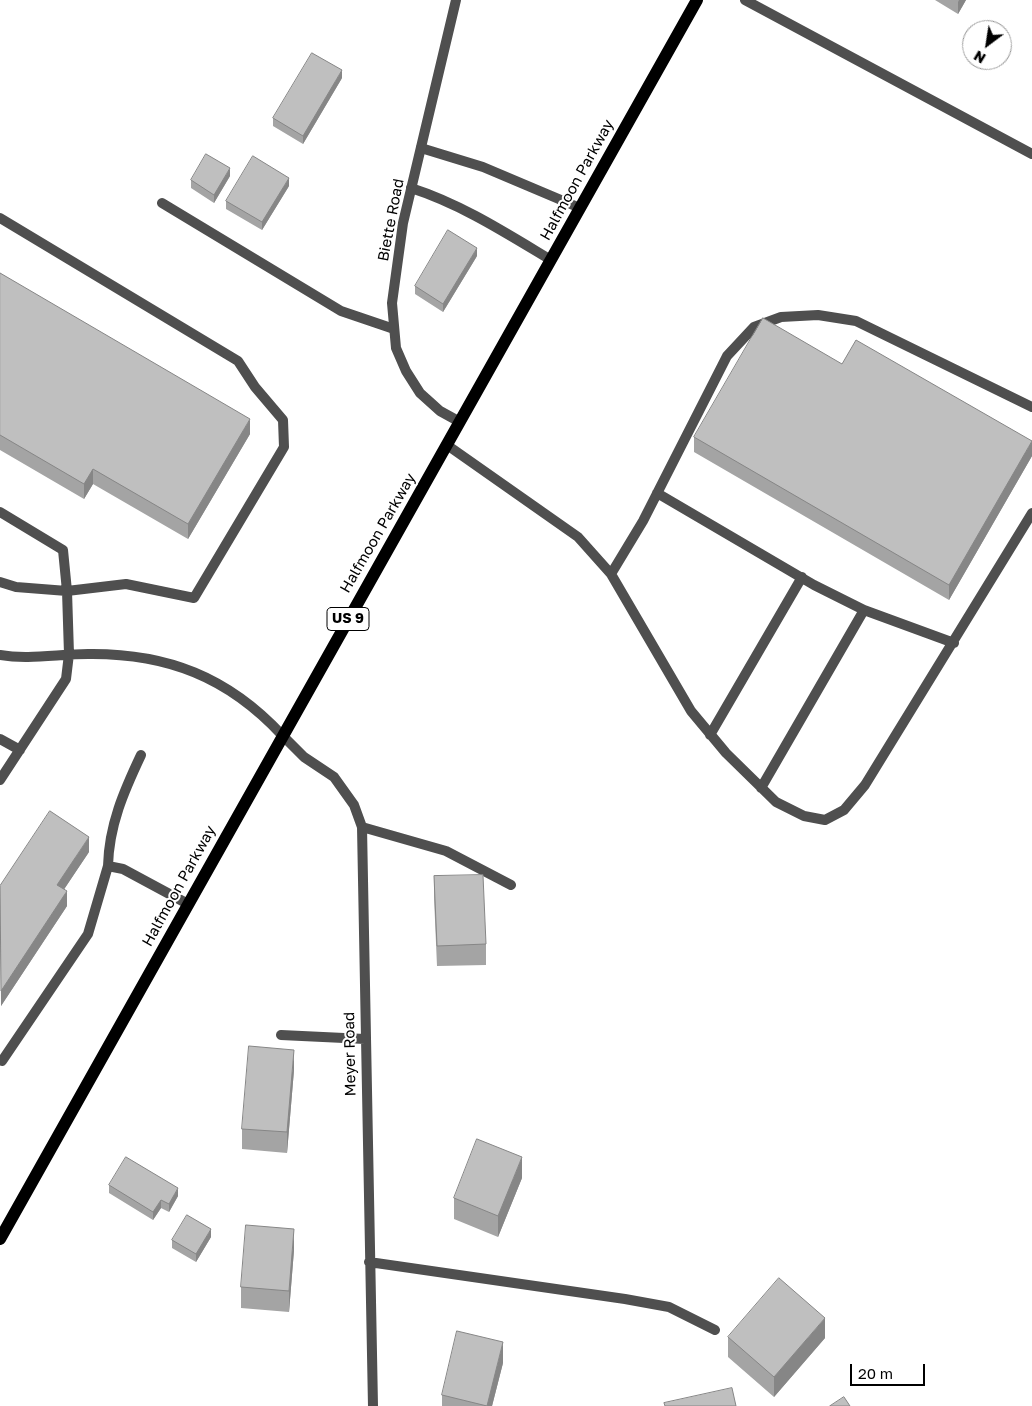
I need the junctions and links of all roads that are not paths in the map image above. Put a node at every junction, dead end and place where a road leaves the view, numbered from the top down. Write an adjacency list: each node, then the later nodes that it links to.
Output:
1 (456, 0): 4 (street, Biette Road)
2 (697, 0): 8 (main road, Halfmoon Parkway / US 9)
3 (746, 0): 5 (street)
4 (421, 148): 6 (street, Biette Road); 8 (street)
5 (1032, 154)
6 (411, 188): 10 (street); 11 (street, Biette Road)
7 (162, 203): 11 (street)
8 (580, 208): 10 (main road, Halfmoon Parkway / US 9)
9 (0, 218): 21 (street)
10 (551, 260): 13 (main road, Halfmoon Parkway / US 9)
11 (394, 329): 13 (street, Biette Road)
12 (1032, 407): 15 (street)
13 (460, 422): 14 (main road, Halfmoon Parkway / US 9)
14 (447, 445): 18 (street); 26 (main road, Halfmoon Parkway / US 9)
15 (657, 492): 18 (street); 19 (street)
16 (0, 512): 21 (street)
17 (1032, 513): 23 (street)
18 (611, 574): 27 (street)
19 (802, 577): 22 (street); 27 (street)
20 (0, 582): 21 (street)
21 (67, 591): 24 (street)
22 (864, 610): 23 (street); 32 (street)
23 (954, 644): 32 (street)
24 (69, 654): 25 (street, Meyer Road); 26 (street, Meyer Road); 29 (street)
25 (0, 655)
26 (282, 735): 33 (street, Meyer Road); 36 (main road, Halfmoon Parkway / US 9)
27 (710, 735): 32 (street)
28 (0, 739): 29 (street)
29 (20, 750): 31 (street)
30 (141, 755): 34 (street)
31 (0, 780)
32 (761, 788)
33 (362, 827): 35 (street); 38 (street, Meyer Road)
34 (108, 866): 36 (street); 39 (street)
35 (511, 885)
36 (188, 904): 40 (main road, Halfmoon Parkway / US 9)
37 (282, 1035): 38 (street)
38 (365, 1039): 41 (street, Meyer Road)
39 (2, 1061)
40 (0, 1239)
41 (369, 1262): 42 (street); 43 (street, Meyer Road)
42 (715, 1330)
43 (373, 1406)

